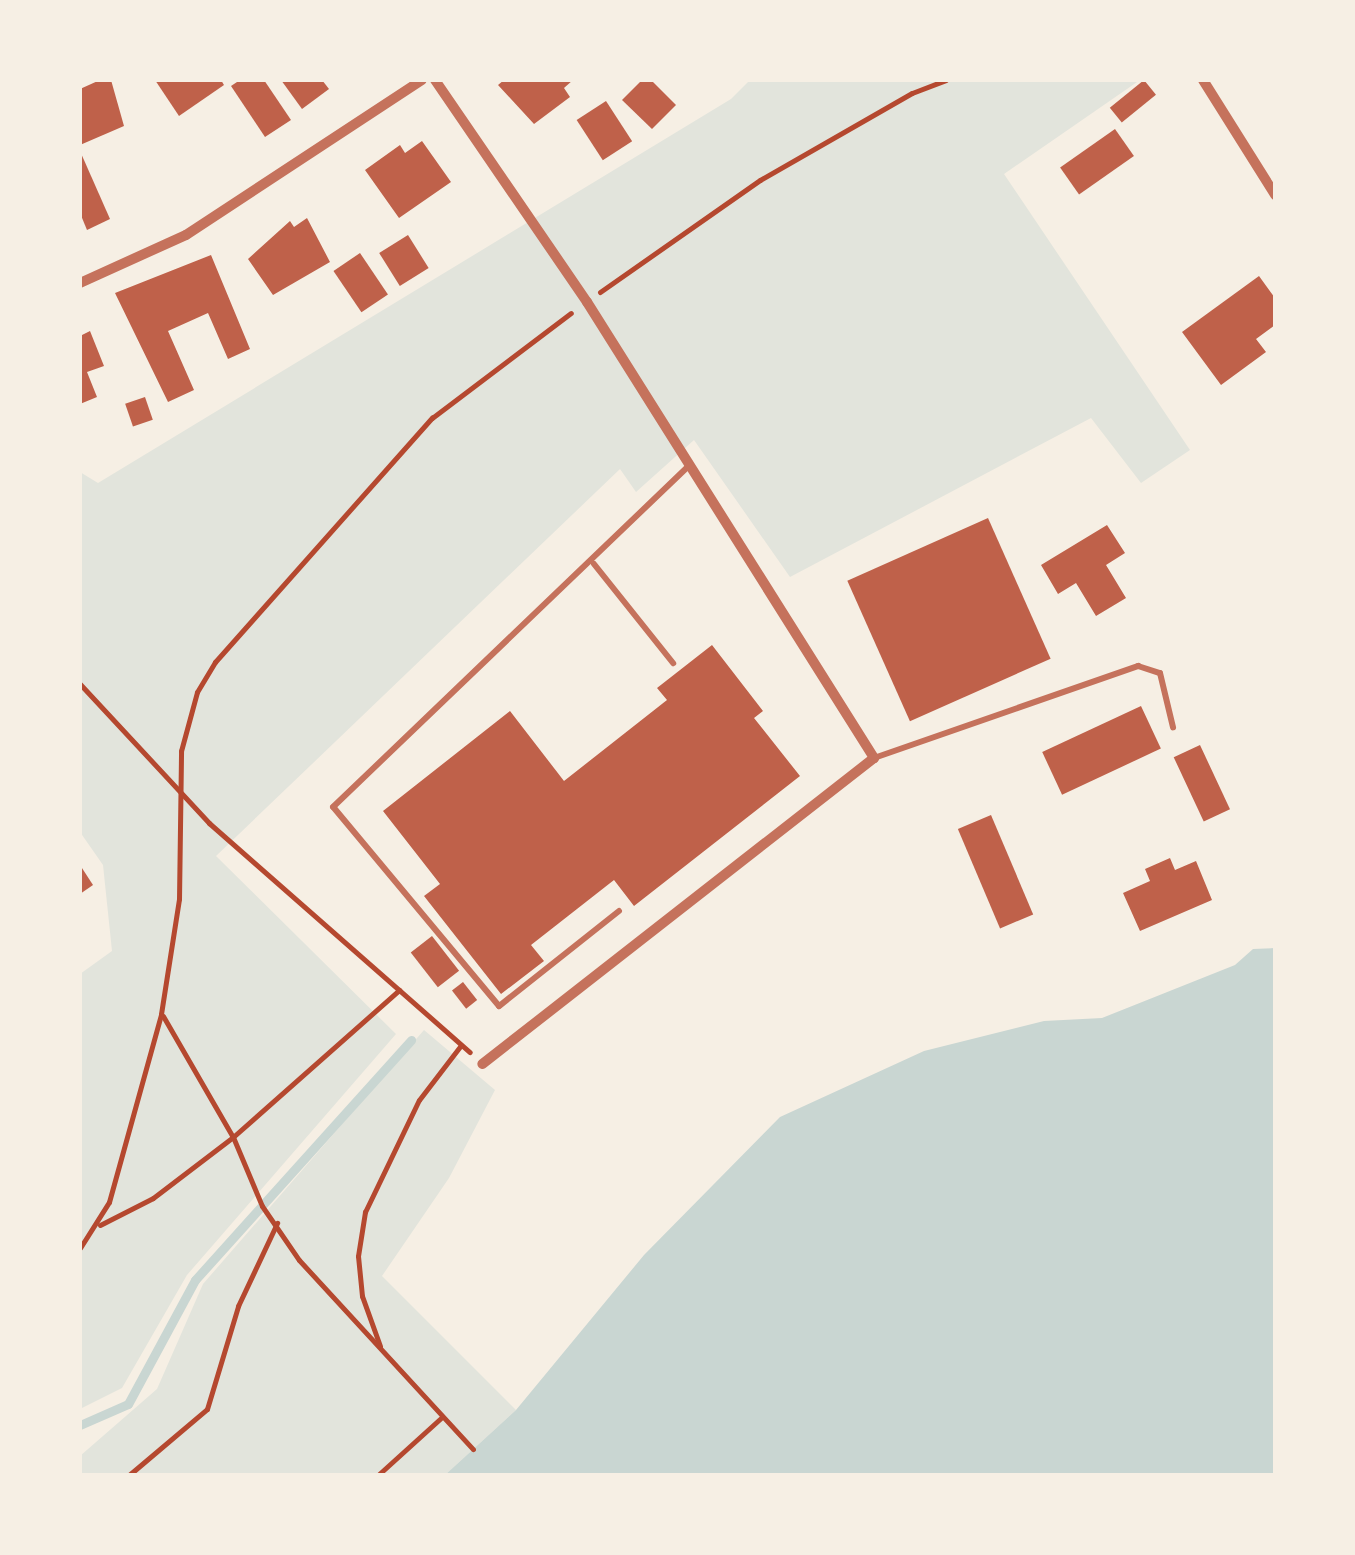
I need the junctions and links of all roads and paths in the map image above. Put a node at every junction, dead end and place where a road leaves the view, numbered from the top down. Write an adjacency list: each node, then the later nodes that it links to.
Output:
1 (422, 80): 6 (street)
2 (435, 80): 7 (street)
3 (946, 80): 7 (path)
4 (1203, 80): 5 (street)
5 (1275, 195)
6 (80, 283)
7 (586, 302): 8 (street); 14 (path)
8 (690, 465): 9 (lane); 13 (street)
9 (594, 564): 10 (lane); 15 (lane)
10 (673, 663)
11 (80, 684): 14 (path)
12 (1173, 727): 13 (lane)
13 (874, 758): 19 (street)
14 (180, 791): 16 (path); 17 (path)
15 (619, 911)
16 (398, 990): 18 (path); 20 (path)
17 (161, 1014): 20 (path); 22 (path)
18 (461, 1045): 19 (path); 24 (path)
19 (483, 1064)
20 (233, 1136): 21 (path); 22 (path)
21 (276, 1223): 24 (path); 27 (path)
22 (98, 1226): 23 (path)
23 (80, 1248)
24 (380, 1349): 25 (path)
25 (442, 1417): 26 (path); 28 (path)
26 (473, 1449)
27 (129, 1475)
28 (378, 1475)

